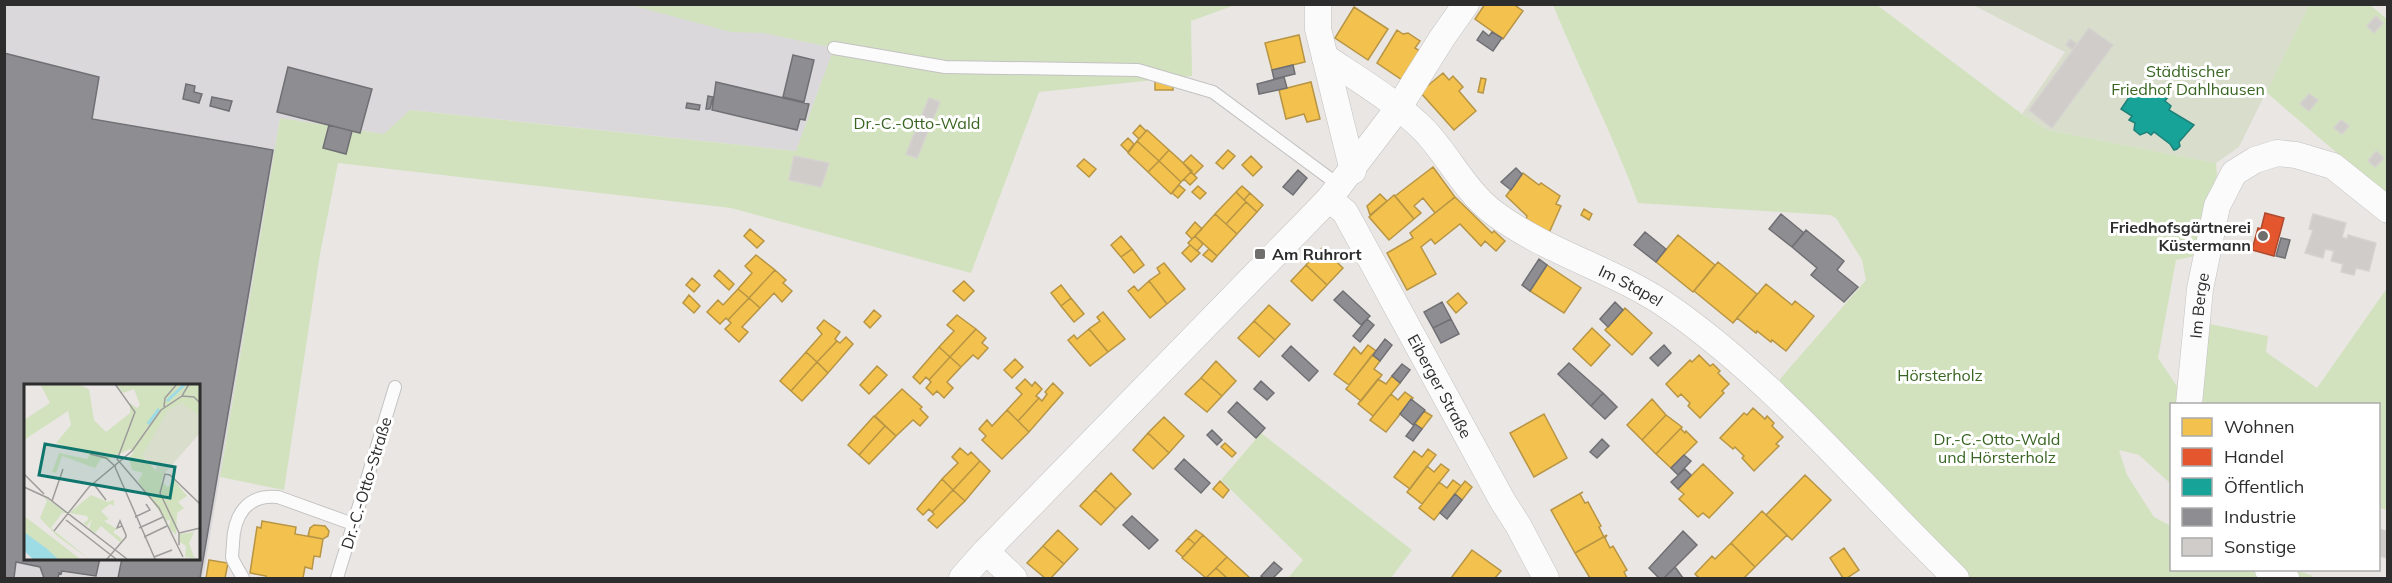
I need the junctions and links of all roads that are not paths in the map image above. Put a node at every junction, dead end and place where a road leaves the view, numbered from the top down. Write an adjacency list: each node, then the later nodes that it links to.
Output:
1 (1318, 4): 4 (street)
2 (1466, 4): 5 (street)
3 (834, 48): 6 (lane)
4 (1326, 57): 5 (street, Im Stapel); 6 (street)
5 (1399, 107): 6 (street); 18 (street, Im Stapel)
6 (1341, 185): 11 (street); 17 (street, Eiberger Straße)
7 (2388, 210): 9 (street, Im Berge)
8 (395, 387): 10 (lane, Dr.-C.-Otto-Straße)
9 (2189, 403)
10 (353, 524): 13 (lane); 14 (lane, Dr.-C.-Otto-Straße)
11 (986, 551): 15 (street); 16 (street)
12 (2270, 571): 19 (street)
13 (243, 579)
14 (337, 579)
15 (963, 579)
16 (1014, 579)
17 (1546, 579)
18 (1956, 579)
19 (2286, 579)

